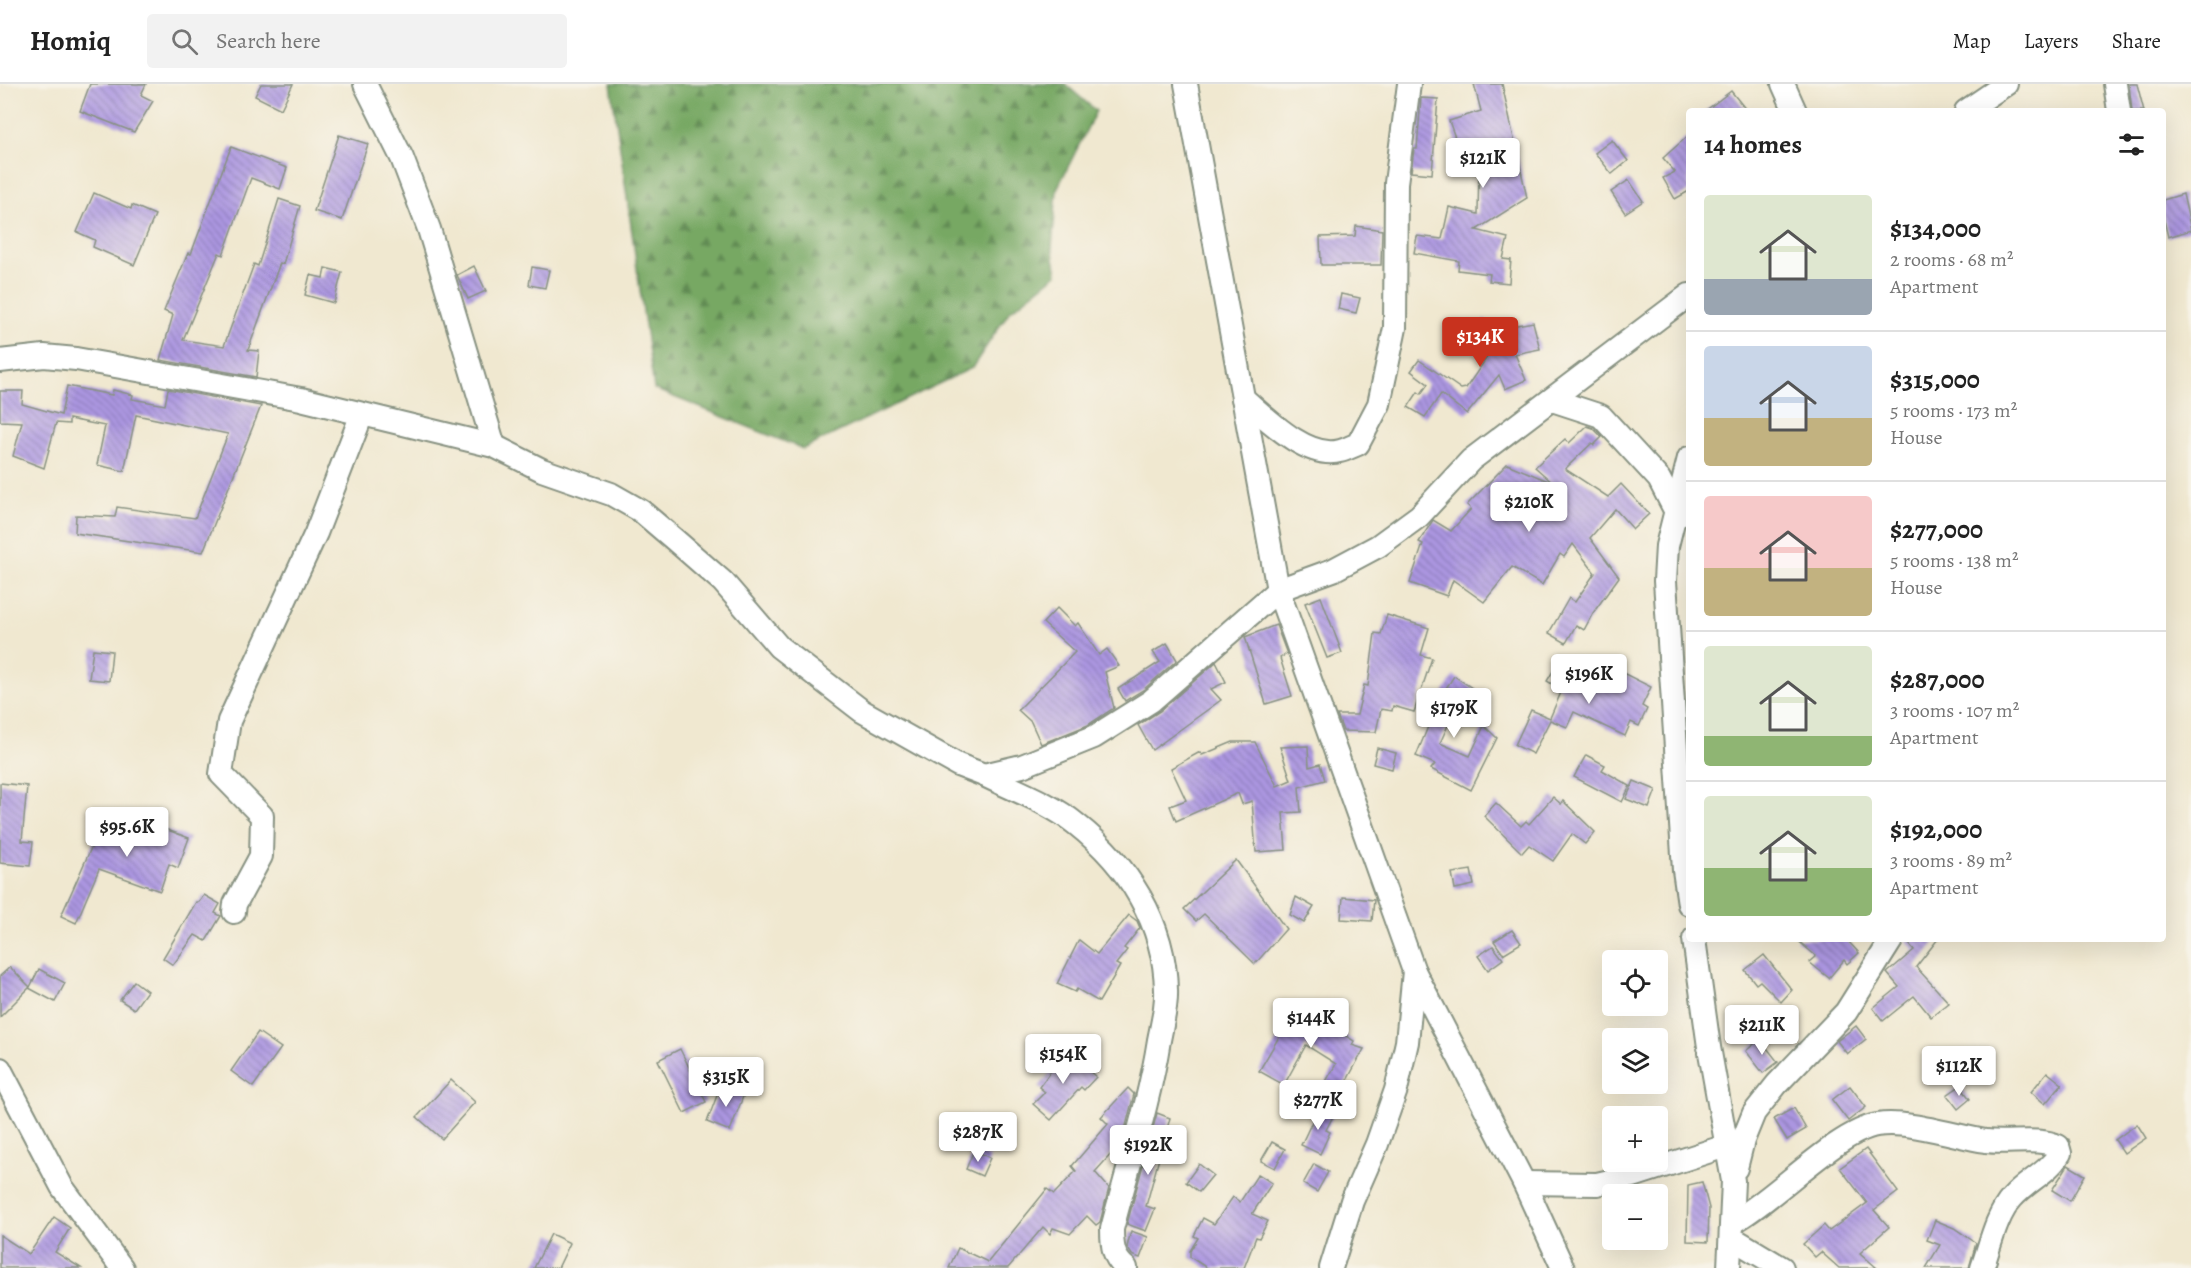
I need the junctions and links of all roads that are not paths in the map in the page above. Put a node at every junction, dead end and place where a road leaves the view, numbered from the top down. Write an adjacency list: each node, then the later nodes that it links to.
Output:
1 (365, 84): 15 (street)
2 (1186, 84): 12 (street)
3 (1409, 84): 12 (street)
4 (1783, 84): 7 (street)
5 (2006, 84): 8 (street)
6 (2115, 84): 9 (street)
7 (1794, 108)
8 (1970, 108)
9 (2119, 108)
10 (1686, 297): 13 (street)
11 (0, 362): 14 (street)
12 (1243, 398): 18 (street)
13 (1552, 400): 17 (street); 18 (street)
14 (362, 414): 15 (street); 21 (street)
15 (494, 446): 19 (street)
16 (1686, 483): 17 (street)
17 (1682, 516): 20 (street)
18 (1278, 590): 19 (street); 24 (street)
19 (984, 775): 31 (street)
20 (1686, 884)
21 (234, 912)
22 (1694, 942): 26 (street)
23 (1890, 942): 27 (street)
24 (1414, 971): 28 (street); 32 (street)
25 (0, 1069): 30 (street)
26 (1728, 1145): 27 (street); 28 (street)
27 (1733, 1181): 29 (street)
28 (1524, 1183): 33 (street)
29 (1732, 1230): 34 (street); 35 (street); 36 (street)
30 (122, 1268)
31 (1126, 1268)
32 (1330, 1268)
33 (1563, 1268)
34 (1729, 1268)
35 (1782, 1268)
36 (1982, 1268)

